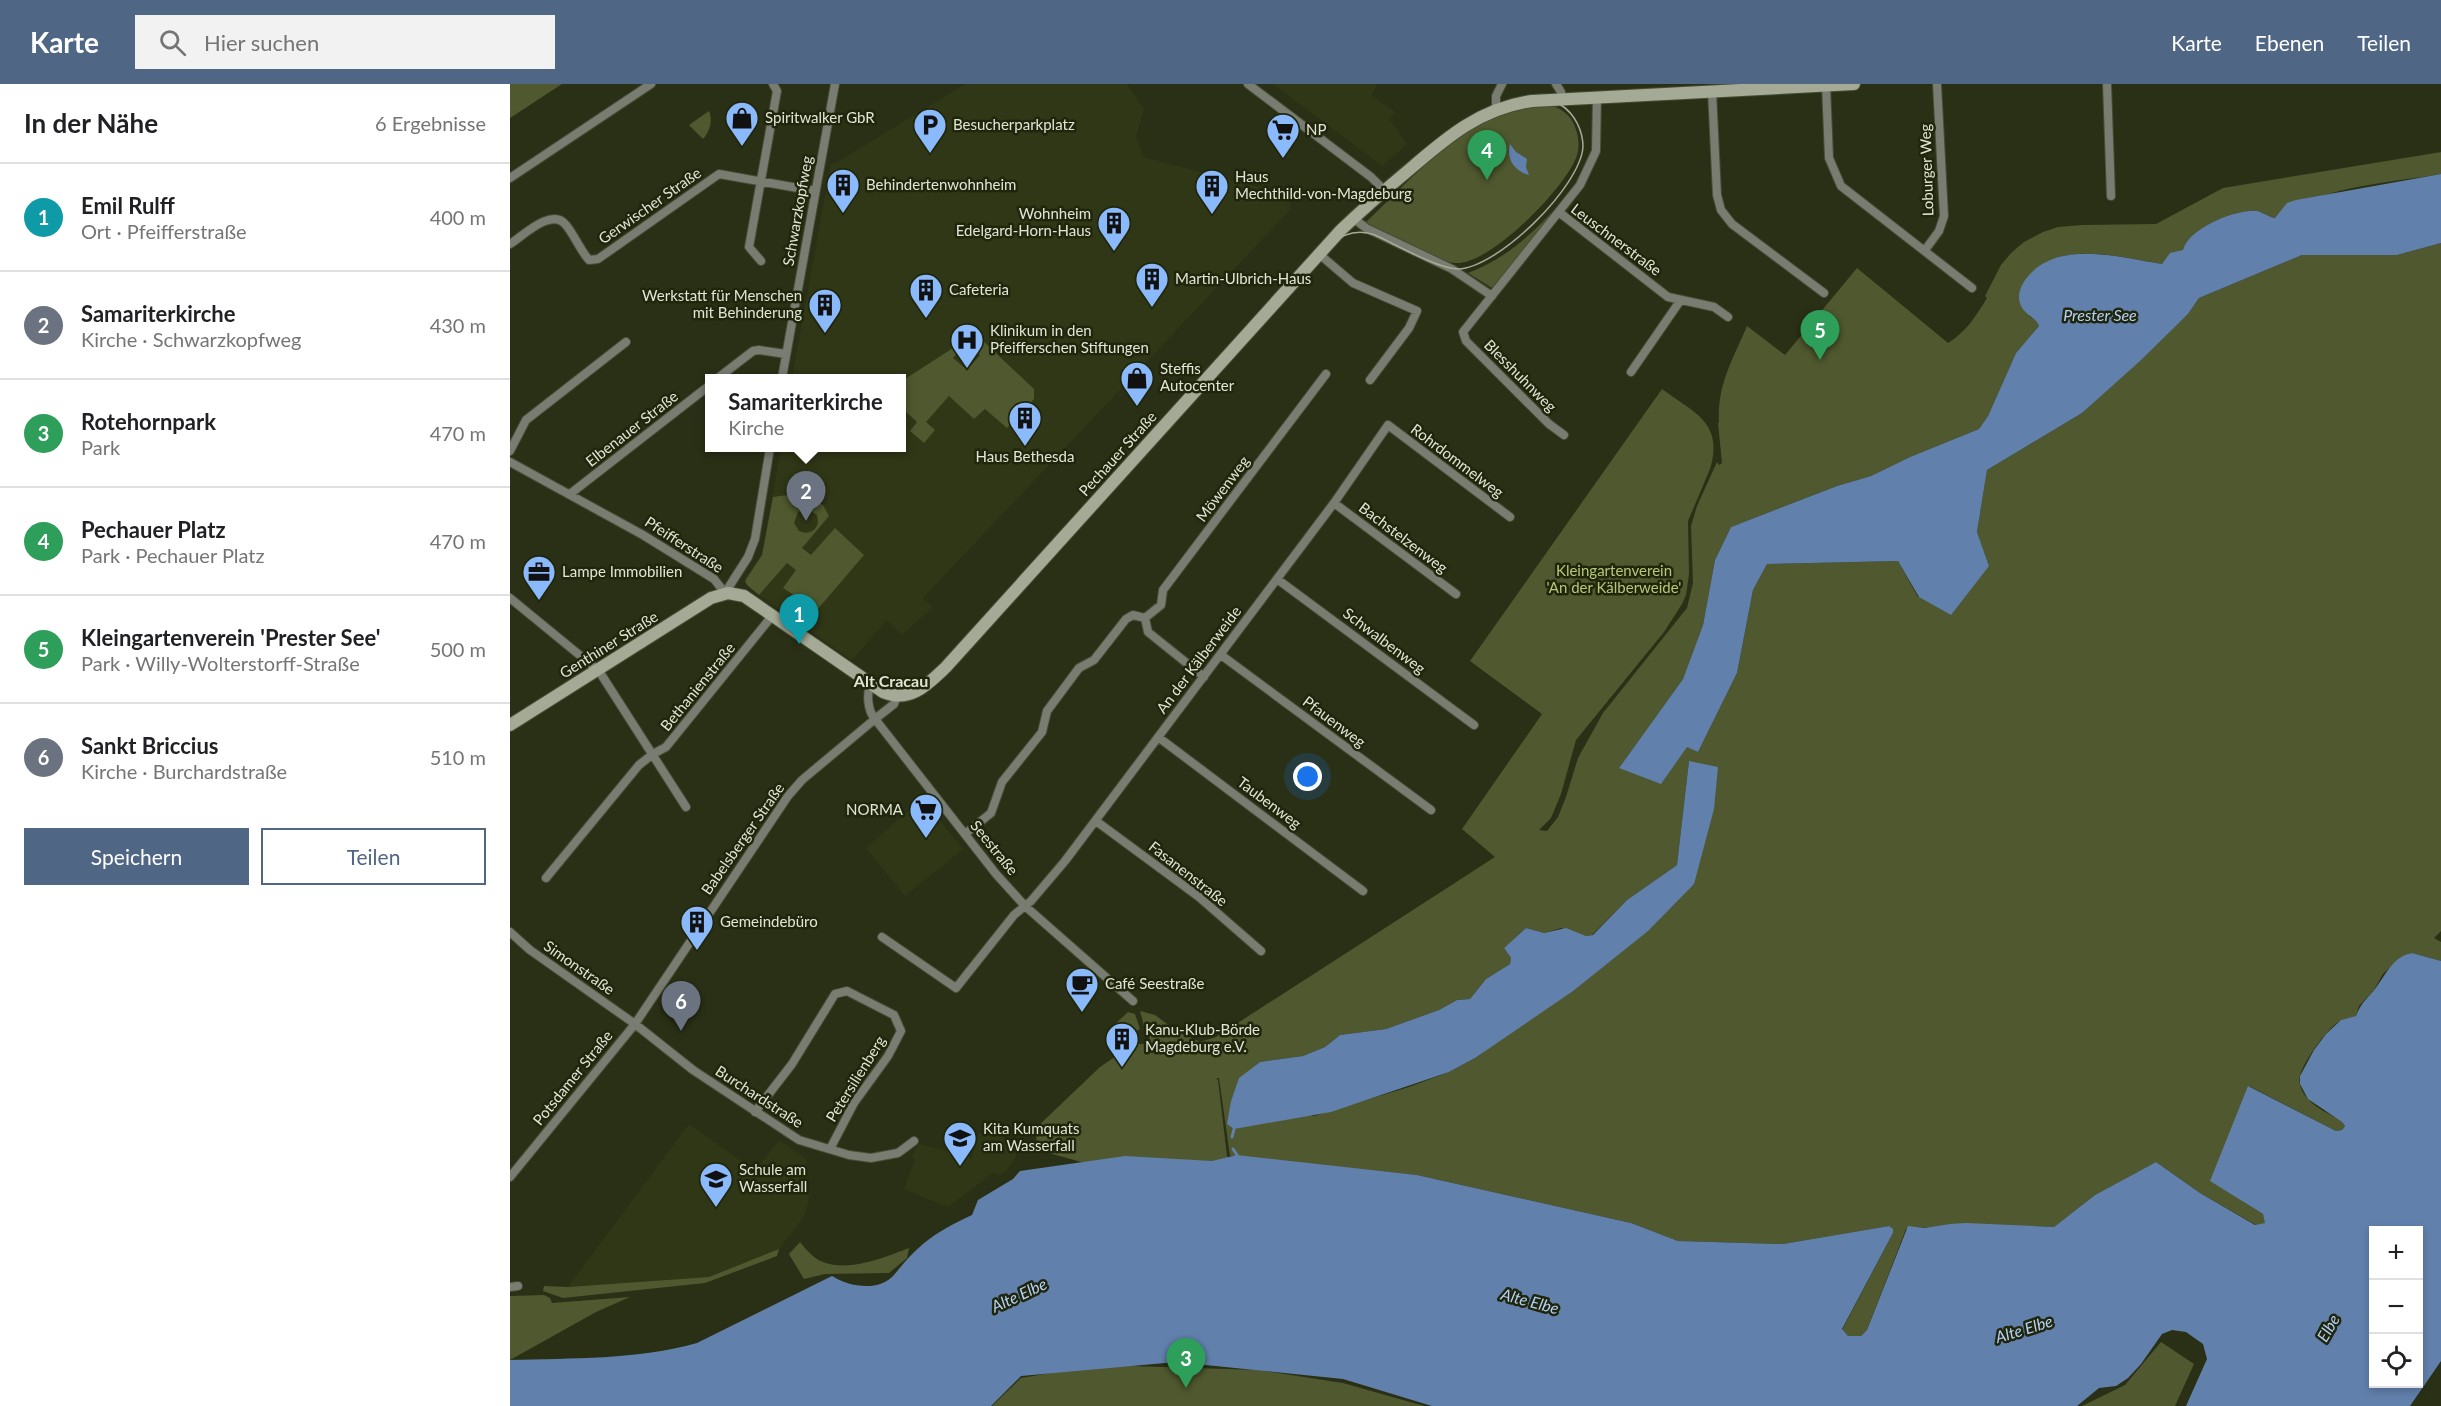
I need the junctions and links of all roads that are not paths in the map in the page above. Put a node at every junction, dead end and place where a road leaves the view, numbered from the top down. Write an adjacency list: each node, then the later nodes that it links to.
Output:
1 (651, 84): 15 (street)
2 (773, 84): 16 (street)
3 (835, 84): 17 (street, Schwarzkopfweg)
4 (1248, 84): 18 (street)
5 (1503, 84): 14 (street)
6 (1556, 84): 13 (street)
7 (1854, 84): 10 (main road)
8 (1938, 84): 23 (street, Loburger Weg)
9 (2107, 84): 19 (street)
10 (1826, 85): 11 (main road); 23 (street)
11 (1712, 91): 12 (main road); 27 (street)
12 (1598, 96): 13 (main road); 20 (street)
13 (1556, 99): 14 (main road, Pechauer Straße)
14 (1496, 109): 18 (main road, Pechauer Straße)
15 (510, 178)
16 (761, 181): 17 (street, Gerwischer Straße); 22 (street, Gerwischer Straße); 25 (street)
17 (815, 191): 33 (street, Schwarzkopfweg)
18 (1385, 191): 21 (main road, Pechauer Straße)
19 (2111, 196)
20 (1560, 213): 28 (street, Leuschnerstraße); 29 (street, Leuschnerstraße)
21 (1353, 218): 24 (main road, Pechauer Straße); 28 (street)
22 (510, 244)
23 (1925, 250): 26 (street)
24 (1319, 254): 38 (street); 58 (main road, Pechauer Straße)
25 (761, 261)
26 (1972, 288)
27 (1824, 293)
28 (1492, 296): 31 (street, Leuschnerstraße)
29 (1680, 301): 30 (street, Leuschnerstraße); 34 (street)
30 (1728, 317)
31 (1463, 332): 41 (street, Blesshuhnweg)
32 (626, 342): 42 (street)
33 (786, 354): 35 (street); 36 (street, Schwarzkopfweg)
34 (1631, 372)
35 (723, 374)
36 (783, 374)
37 (1326, 374): 53 (street, Möwenweg)
38 (1370, 380)
39 (705, 389): 45 (street, Elbenauer Straße)
40 (1388, 425): 46 (street, An der Kälberweide); 47 (street, Rohrdommelweg)
41 (1564, 435)
42 (510, 451)
43 (770, 452): 49 (street)
44 (510, 462): 45 (street, Pfeifferstraße)
45 (570, 494): 49 (street, Pfeifferstraße)
46 (1334, 502): 48 (street, An der Kälberweide); 50 (street, Bachstelzenweg)
47 (1510, 518)
48 (1277, 579): 54 (street, An der Kälberweide); 61 (street, Schwalbenweg)
49 (725, 593): 52 (main road, Pfeifferstraße); 55 (main road, Genthiner Straße)
50 (1456, 594)
51 (510, 598): 55 (street)
52 (772, 616): 57 (main road, Pfeifferstraße); 63 (street, Bethanienstraße)
53 (1145, 618): 56 (street); 67 (street)
54 (1221, 655): 56 (street, An der Kälberweide); 65 (street, Pfauenweg)
55 (598, 669): 60 (main road, Genthiner Straße); 63 (street)
56 (1204, 677): 62 (street, An der Kälberweide)
57 (870, 683): 58 (main road, Pfeifferstraße); 59 (street)
58 (897, 696): 59 (street)
59 (875, 719): 67 (street, Seestraße); 75 (street, Babelsberger Straße)
60 (510, 725)
61 (1474, 725)
62 (1158, 737): 66 (street, An der Kälberweide); 69 (street, Taubenweg)
63 (653, 753): 64 (street); 68 (street, Bethanienstraße)
64 (686, 807)
65 (1431, 810)
66 (1096, 821): 70 (street, An der Kälberweide); 73 (street, Fasanenstraße)
67 (965, 834): 70 (street, Seestraße)
68 (546, 878)
69 (1364, 891)
70 (1025, 906): 72 (street, An der Kälberweide); 74 (street, Seestraße)
71 (510, 932): 75 (street, Simonstraße)
72 (882, 937)
73 (1261, 951)
74 (1133, 1001)
75 (635, 1024): 76 (street, Burchardstraße); 79 (street, Potsdamer Straße)
76 (755, 1112): 78 (street, Burchardstraße); 78 (street, Petersilienberg)
77 (914, 1141): 78 (street, Burchardstraße)
78 (830, 1149)
79 (510, 1177)

